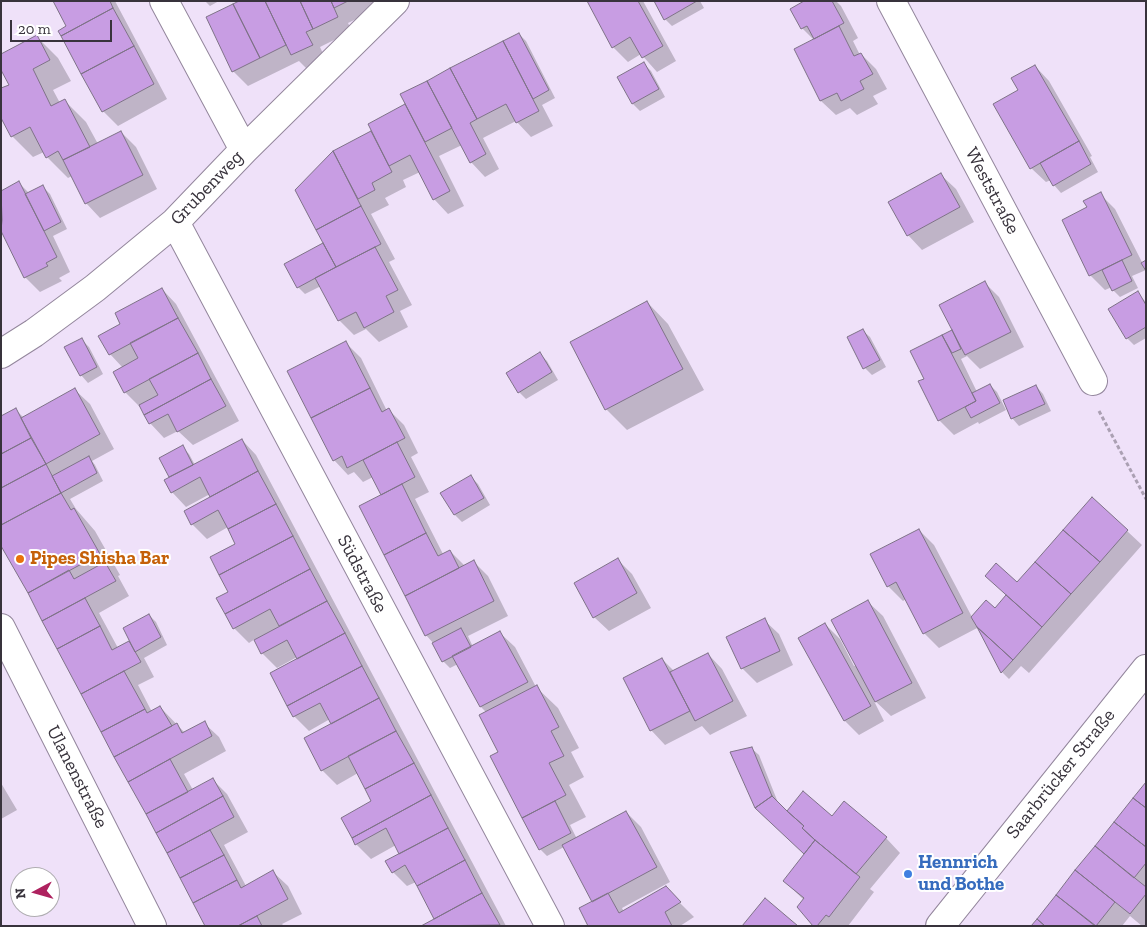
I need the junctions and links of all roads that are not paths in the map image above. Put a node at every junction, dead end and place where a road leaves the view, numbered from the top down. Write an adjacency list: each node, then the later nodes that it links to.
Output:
1 (164, 1): 4 (street)
2 (395, 1): 4 (street, Grubenweg)
3 (891, 1): 7 (street, Weststraße)
4 (244, 150): 5 (street, Grubenweg)
5 (175, 222): 6 (street, Grubenweg); 11 (street, Südstraße)
6 (1, 354)
7 (1094, 381)
8 (1, 628): 10 (street, Ulanenstraße)
9 (1146, 669): 12 (street, Saarbrücker Straße)
10 (152, 926)
11 (550, 926)
12 (940, 926)

